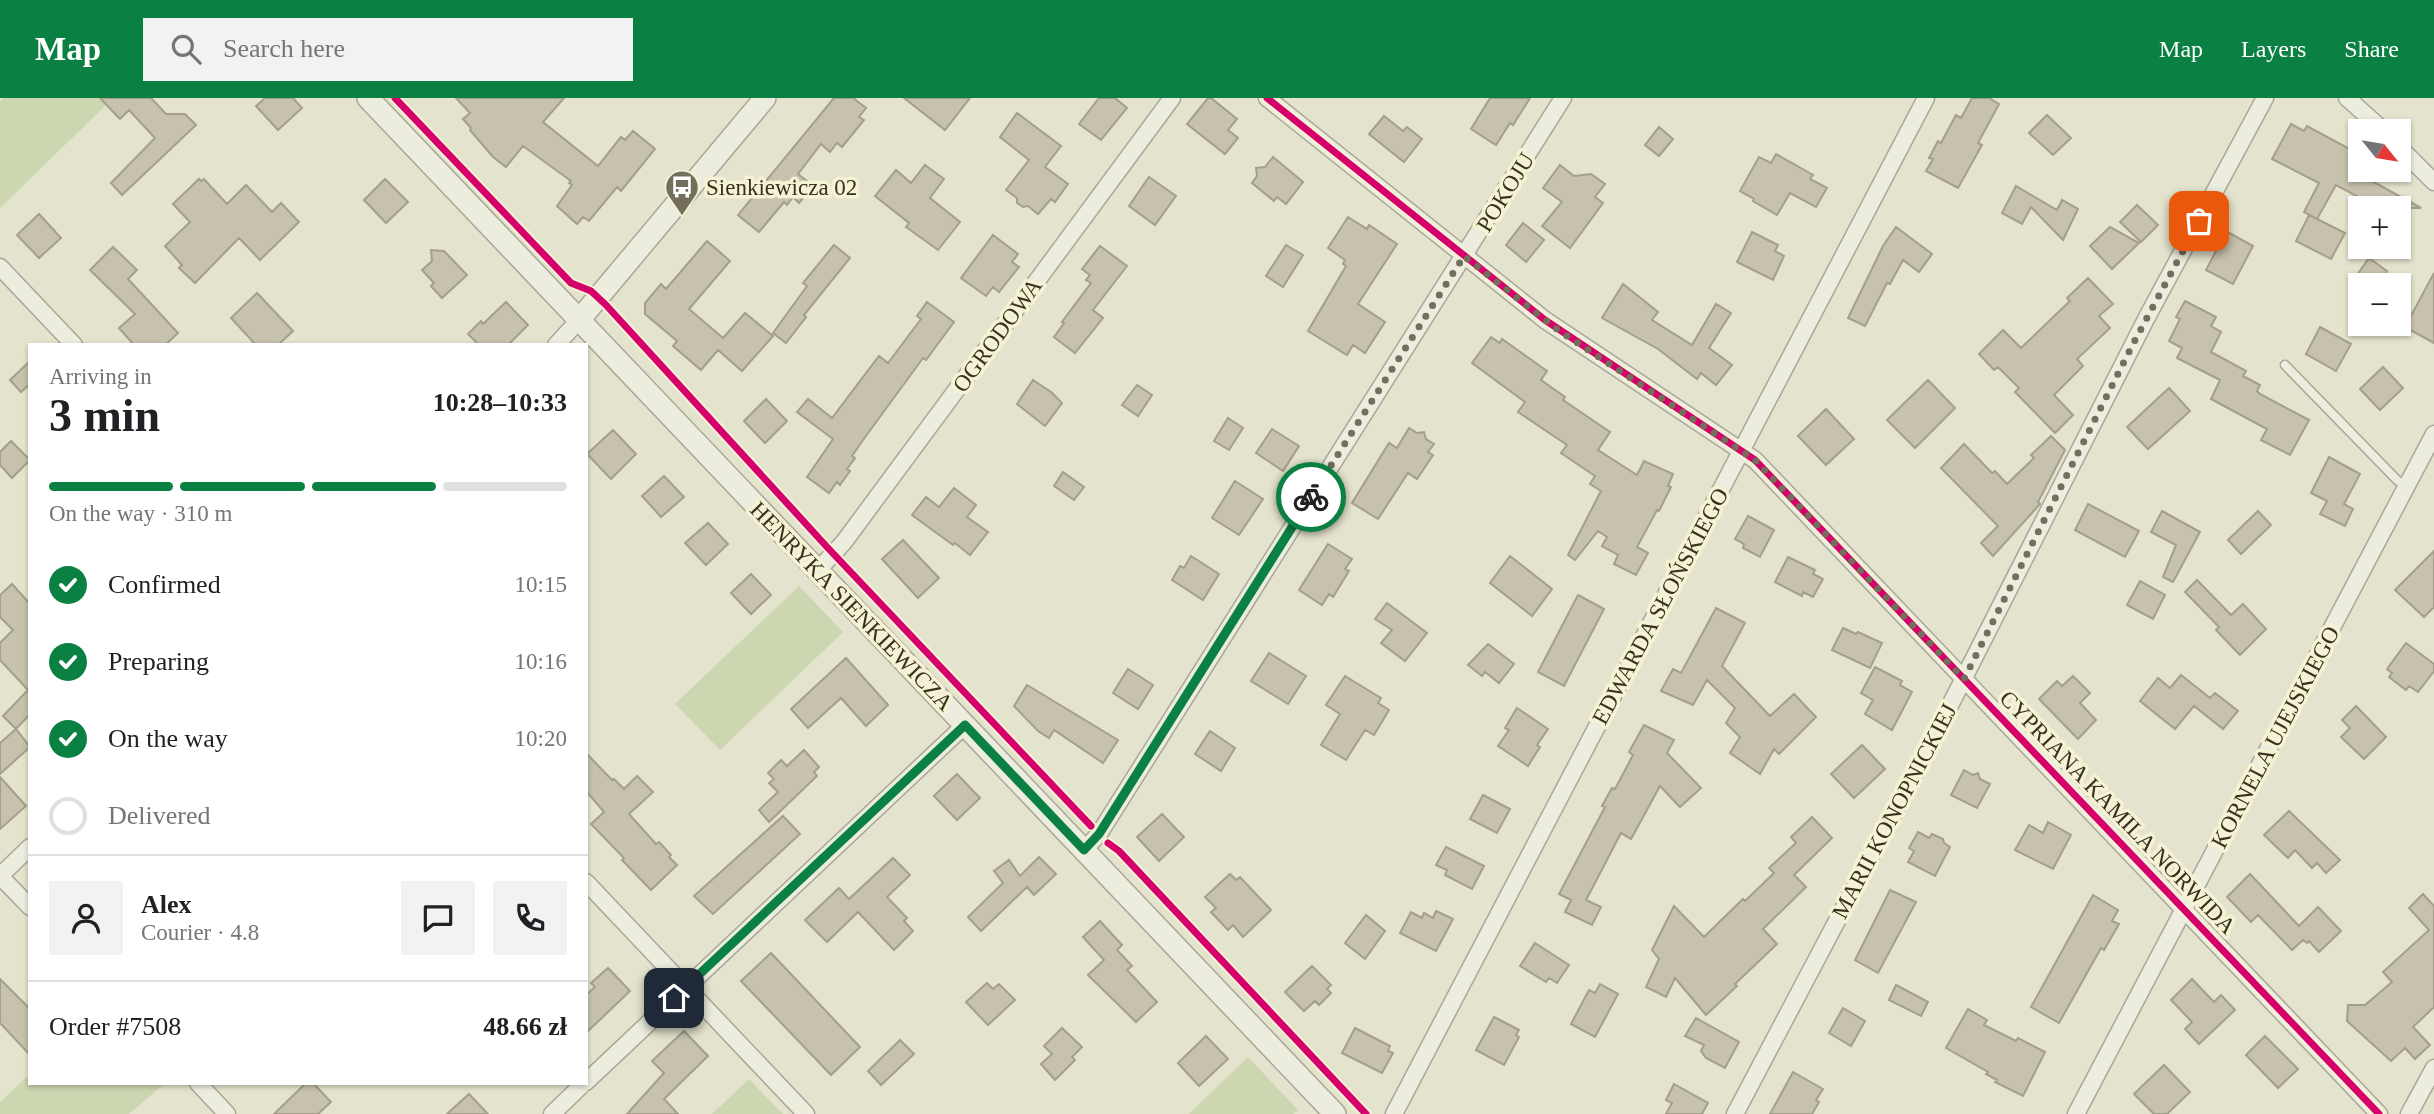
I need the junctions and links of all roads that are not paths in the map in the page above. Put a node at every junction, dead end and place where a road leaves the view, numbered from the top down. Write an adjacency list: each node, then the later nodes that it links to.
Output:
1 (368, 98): 14 (street, HENRYKA SIENKIEWICZA)
2 (765, 98): 14 (street)
3 (1172, 98): 21 (street, OGRODOWA)
4 (1267, 98): 12 (street, CYPRIANA KAMILA NORWIDA)
5 (1563, 98): 12 (street, POKOJU)
6 (1926, 98): 19 (street, EDWARDA SŁOŃSKIEGO)
7 (2265, 98): 22 (street, MARII KONOPNICKIEJ)
8 (2347, 98): 9 (street)
9 (2371, 119)
10 (2412, 160): 11 (street)
11 (2434, 182)
12 (1464, 256): 19 (street, CYPRIANA KAMILA NORWIDA); 25 (street, POKOJU)
13 (0, 267): 15 (street)
14 (580, 319): 16 (street); 21 (street, HENRYKA SIENKIEWICZA)
15 (72, 343)
16 (558, 343)
17 (2286, 365): 20 (lane)
18 (2434, 434): 20 (street, KORNELA UJEJSKIEGO)
19 (1741, 449): 22 (street, CYPRIANA KAMILA NORWIDA); 39 (street, EDWARDA SŁOŃSKIEGO)
20 (2407, 487): 29 (street, KORNELA UJEJSKIEGO)
21 (818, 570): 23 (street, HENRYKA SIENKIEWICZA)
22 (1964, 679): 29 (street, CYPRIANA KAMILA NORWIDA); 40 (street, MARII KONOPNICKIEJ)
23 (965, 725): 25 (street, HENRYKA SIENKIEWICZA); 30 (street)
24 (28, 849): 26 (street)
25 (1084, 850): 38 (street, HENRYKA SIENKIEWICZA)
26 (0, 876): 28 (street)
27 (588, 884): 30 (street)
28 (28, 905)
29 (2184, 909): 41 (street, KORNELA UJEJSKIEGO); 42 (street, CYPRIANA KAMILA NORWIDA)
30 (685, 987): 32 (street); 37 (street)
31 (2434, 1068): 43 (street)
32 (588, 1079)
33 (200, 1085): 35 (street)
34 (582, 1085): 36 (street)
35 (227, 1114)
36 (552, 1114)
37 (806, 1114)
38 (1335, 1114)
39 (1394, 1114)
40 (1735, 1114)
41 (2076, 1114)
42 (2379, 1114)
43 (2409, 1114)

